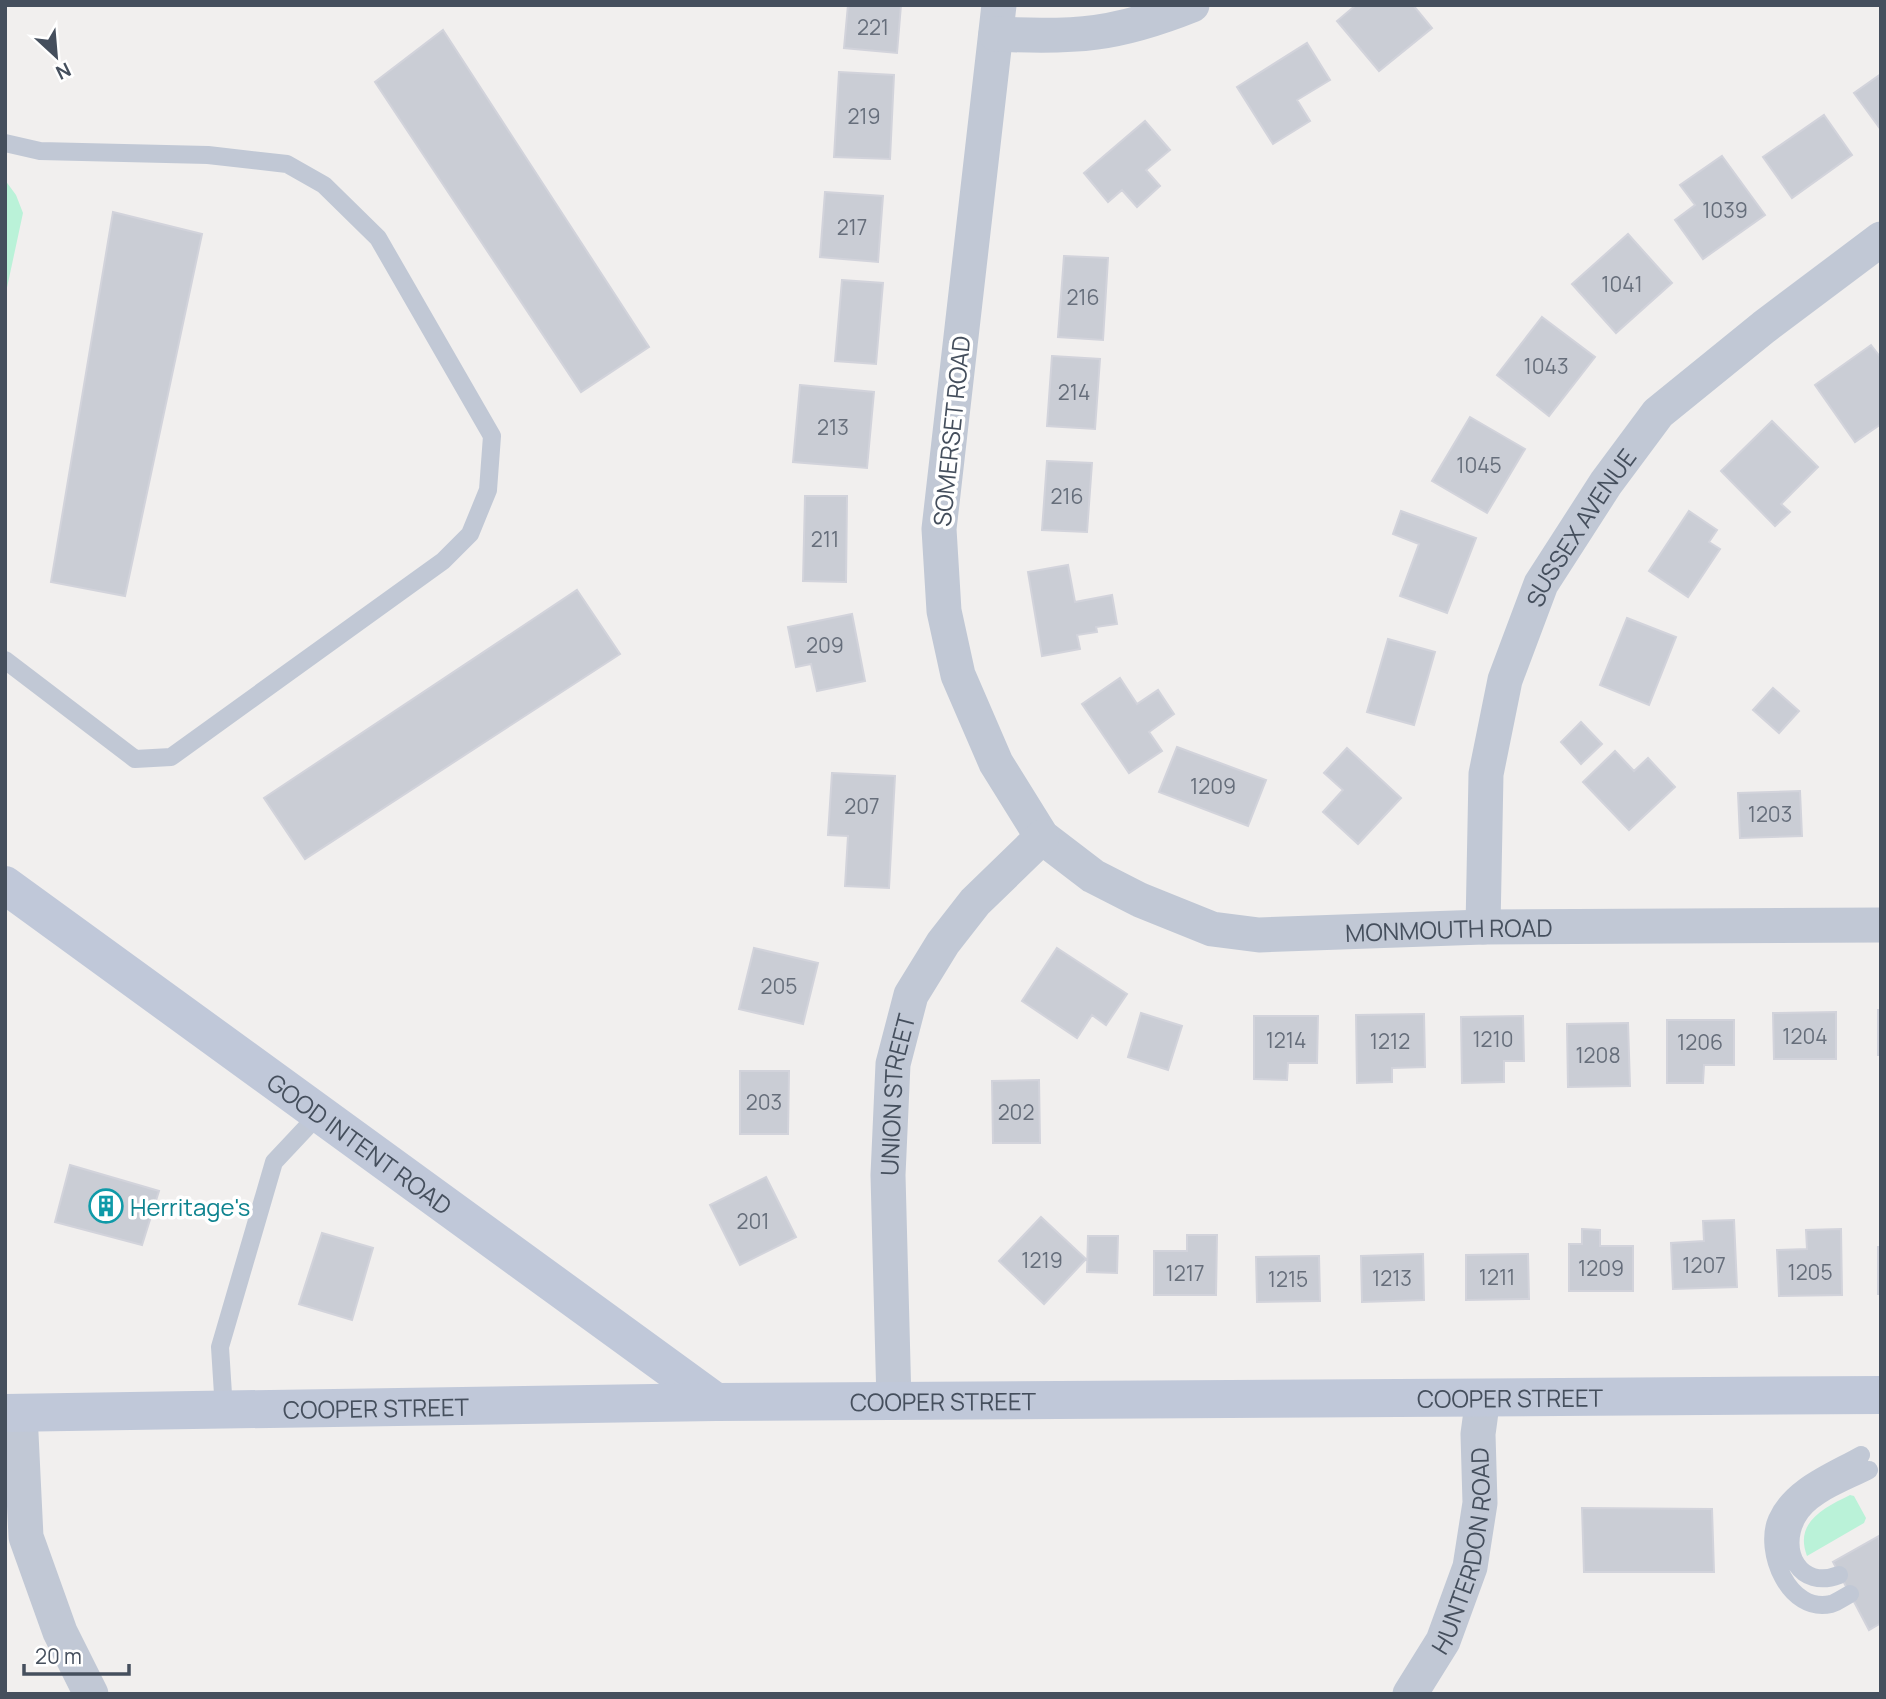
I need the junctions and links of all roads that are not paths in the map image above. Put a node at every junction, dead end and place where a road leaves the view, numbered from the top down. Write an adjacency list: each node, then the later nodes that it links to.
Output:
1 (1192, 5): 2 (street)
2 (998, 19): 6 (street, SOMERSET ROAD)
3 (5, 143): 5 (lane)
4 (1881, 239): 9 (street, SUSSEX AVENUE)
5 (5, 660)
6 (1042, 837): 9 (street, MONMOUTH ROAD); 14 (street, UNION STREET)
7 (5, 885): 10 (main road, GOOD INTENT ROAD)
8 (1881, 925): 9 (street, MONMOUTH ROAD)
9 (1483, 928)
10 (320, 1113): 13 (main road, GOOD INTENT ROAD); 15 (lane)
11 (1881, 1395): 12 (main road, COOPER STREET)
12 (1483, 1397): 14 (main road, COOPER STREET); 20 (street, HUNTERDON ROAD)
13 (716, 1402): 14 (main road, COOPER STREET); 15 (main road, COOPER STREET)
14 (894, 1402)
15 (224, 1410): 16 (main road, COOPER STREET)
16 (13, 1413): 19 (street)
17 (1839, 1575): 18 (lane)
18 (1850, 1594)
19 (91, 1694)
20 (1410, 1694)

